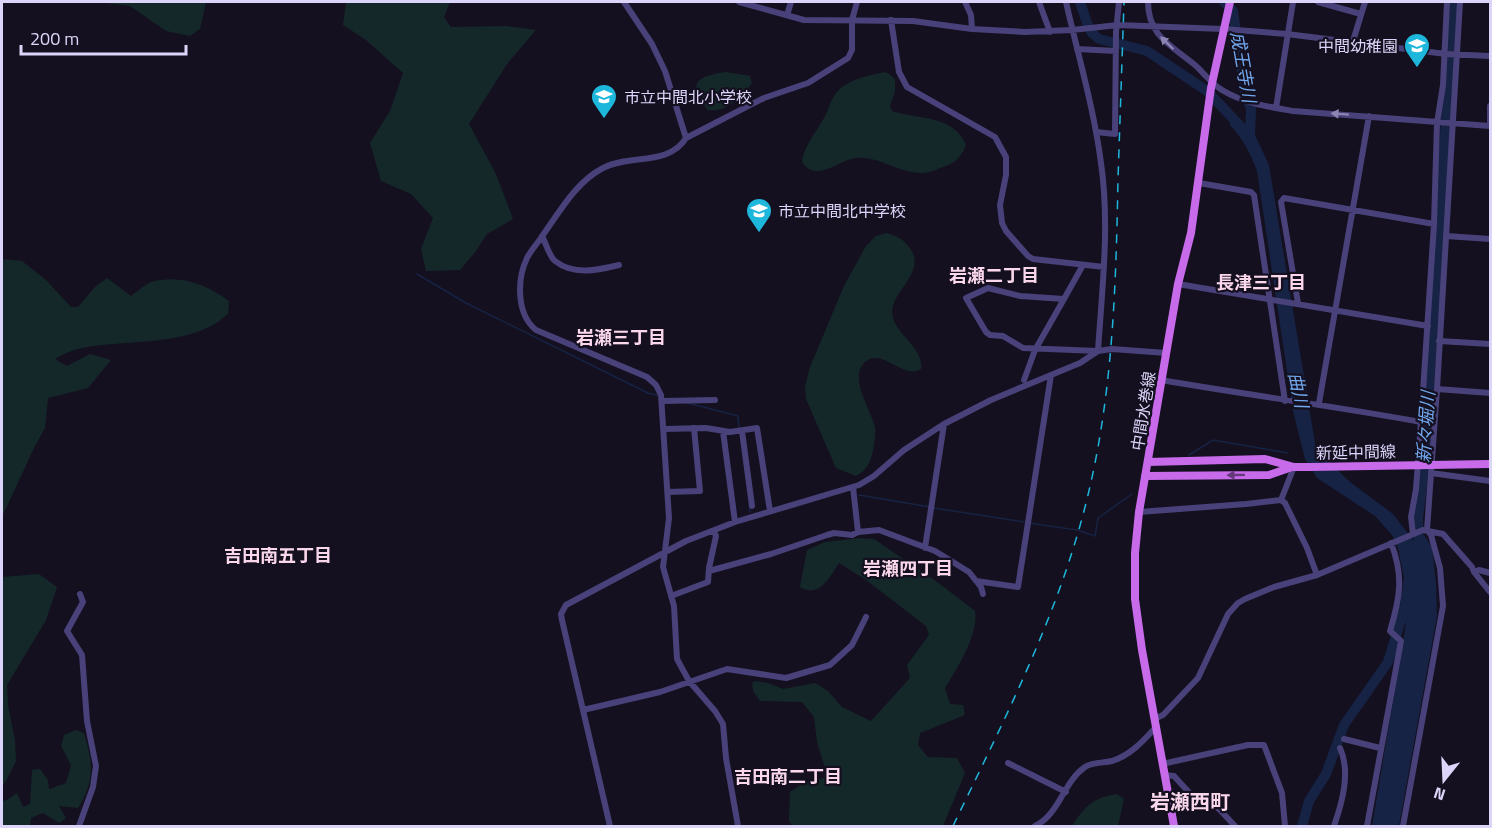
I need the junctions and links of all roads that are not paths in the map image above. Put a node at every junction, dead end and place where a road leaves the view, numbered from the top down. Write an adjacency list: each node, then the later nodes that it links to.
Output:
1 (624, 2): 42 (street)
2 (739, 2): 16 (street)
3 (791, 2): 18 (street)
4 (856, 2): 19 (street)
5 (965, 2): 23 (street)
6 (1039, 2): 26 (street)
7 (1066, 2): 25 (street)
8 (1119, 2): 22 (street)
9 (1148, 2): 21 (street)
10 (1230, 2): 24 (main road, 中間水巻線)
11 (1293, 2): 27 (street)
12 (1318, 2): 17 (street)
13 (1365, 2): 17 (street)
14 (1447, 2): 31 (street)
15 (1460, 2): 32 (street)
16 (754, 3): 18 (street)
17 (1361, 14): 28 (street)
18 (787, 15): 19 (street)
19 (852, 20): 20 (street); 42 (street)
20 (891, 20): 23 (street); 50 (street)
21 (1152, 27): 22 (street); 24 (street); 34 (street, one-way to 21)
22 (1115, 28): 25 (street); 30 (street)
23 (972, 29): 26 (street)
24 (1222, 29): 27 (street); 34 (main road, 中間水巻線)
25 (1072, 30): 26 (street); 29 (street)
26 (1050, 32)
27 (1287, 34): 28 (street); 36 (street)
28 (1353, 41): 31 (street)
29 (1077, 49): 30 (street); 41 (street)
30 (1116, 50): 41 (street)
31 (1445, 54): 32 (street); 38 (street)
32 (1456, 54): 33 (street); 39 (street)
33 (1491, 56)
34 (1211, 85): 36 (street); 43 (main road, 中間水巻線)
35 (1491, 106): 40 (street)
36 (1276, 108): 37 (street, one-way to 36)
37 (1369, 116): 38 (street); 44 (street)
38 (1439, 123): 39 (street); 45 (street)
39 (1451, 124): 40 (street); 47 (street)
40 (1490, 126)
41 (1096, 132): 51 (street)
42 (686, 138): 46 (street)
43 (1198, 183): 52 (main road, 中間水巻線); 54 (street)
44 (1353, 209): 45 (street); 55 (street); 56 (street)
45 (1434, 224): 57 (street)
46 (542, 236): 49 (street); 69 (street)
47 (1446, 236): 48 (street); 58 (street)
48 (1491, 238)
49 (619, 265)
50 (1083, 266): 51 (street); 53 (street)
51 (1104, 267): 61 (street)
52 (1178, 284): 54 (street); 62 (main road, 中間水巻線)
53 (1064, 299): 60 (street); 60 (street)
54 (1272, 300): 55 (street); 70 (street)
55 (1296, 303): 56 (street)
56 (1335, 310): 57 (street); 71 (street)
57 (1428, 326): 72 (street)
58 (1439, 341): 59 (street); 66 (street)
59 (1491, 344)
60 (1035, 350): 61 (street); 64 (street)
61 (1098, 351): 62 (street); 63 (street)
62 (1166, 353): 65 (main road, 中間水巻線)
63 (1051, 375): 73 (street); 102 (street)
64 (1024, 380)
65 (1161, 380): 70 (street); 78 (main road, 中間水巻線)
66 (1437, 389): 67 (street); 82 (street)
67 (1491, 393)
68 (715, 400): 69 (street)
69 (663, 401): 75 (street)
70 (1288, 401): 71 (street)
71 (1315, 404): 72 (street)
72 (1421, 422): 80 (street)
73 (944, 424): 85 (street); 96 (street)
74 (694, 428): 75 (street); 76 (street); 86 (street)
75 (664, 429): 86 (street)
76 (723, 431): 77 (street); 91 (street)
77 (742, 431): 88 (street); 89 (street)
78 (1148, 462): 81 (main road, 新延中間線); 83 (main road, 中間水巻線)
79 (1491, 464): 82 (main road, 新延中間線)
80 (1418, 465): 81 (main road, 新延中間線); 82 (main road, 新延中間線); 94 (street)
81 (1294, 467): 83 (main road, 新延中間線, one-way to 83); 87 (street)
82 (1430, 468): 84 (street); 94 (street)
83 (1145, 476): 90 (main road, 中間水巻線)
84 (1491, 481)
85 (853, 487): 89 (street); 93 (street)
86 (668, 492): 97 (street)
87 (1281, 500): 90 (street); 101 (street)
88 (752, 507)
89 (770, 511): 91 (street)
90 (1139, 512): 110 (main road, 中間水巻線)
91 (735, 522): 92 (street)
92 (714, 531): 97 (street); 98 (street)
93 (858, 532): 96 (street); 98 (street)
94 (1417, 532): 95 (street); 99 (street); 127 (street)
95 (1391, 543): 101 (street); 113 (street)
96 (925, 548): 102 (street)
97 (664, 552): 106 (street); 109 (street)
98 (709, 571): 106 (street)
99 (1474, 572): 100 (street); 103 (street)
100 (1491, 573)
101 (1317, 576): 110 (street)
102 (976, 581): 105 (street)
103 (1491, 592)
104 (80, 594): 118 (street)
105 (983, 594)
106 (671, 596): 108 (street)
107 (866, 617): 108 (street)
108 (689, 681): 109 (street); 120 (street)
109 (583, 710): 119 (street)
110 (1155, 723): 115 (main road, 中間水巻線); 117 (street)
111 (1344, 739): 113 (street)
112 (1340, 747): 125 (street)
113 (1380, 748): 126 (street)
114 (1008, 763): 117 (street)
115 (1162, 765): 116 (main road, 中間水巻線); 124 (street)
116 (1164, 775): 122 (main road, 中間水巻線); 123 (street)
117 (1066, 792): 121 (street)
118 (79, 826)
119 (610, 826)
120 (738, 826)
121 (1035, 826)
122 (1174, 826)
123 (1235, 826)
124 (1285, 826)
125 (1334, 826)
126 (1367, 826)
127 (1403, 826)

